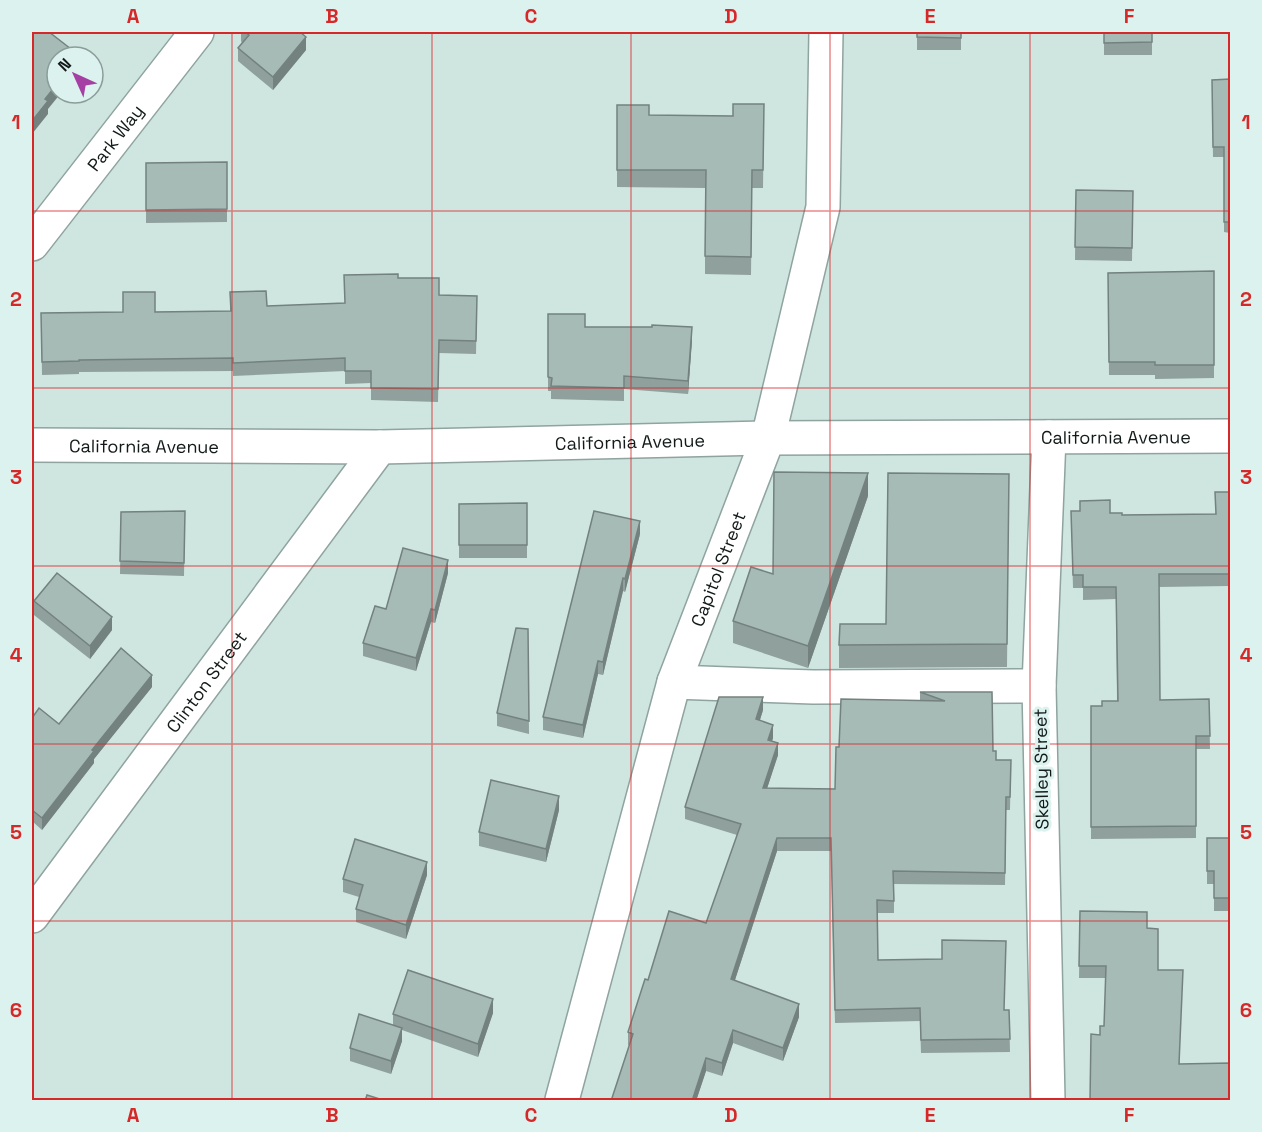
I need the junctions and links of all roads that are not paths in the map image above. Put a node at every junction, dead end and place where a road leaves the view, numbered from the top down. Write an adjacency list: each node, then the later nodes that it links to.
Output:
1 (196, 32): 3 (street, Park Way)
2 (826, 32): 6 (street, Capitol Street)
3 (32, 244)
4 (1230, 436): 5 (street, California Avenue)
5 (1049, 437): 6 (street, California Avenue); 10 (street, Skelley Street)
6 (768, 438): 8 (street, California Avenue); 9 (street, Capitol Street)
7 (32, 445): 8 (street, California Avenue)
8 (380, 447): 11 (street, Clinton Street)
9 (674, 682): 10 (street); 12 (street, Capitol Street)
10 (1039, 686): 13 (street, Skelley Street)
11 (32, 916)
12 (562, 1101)
13 (1048, 1101)

